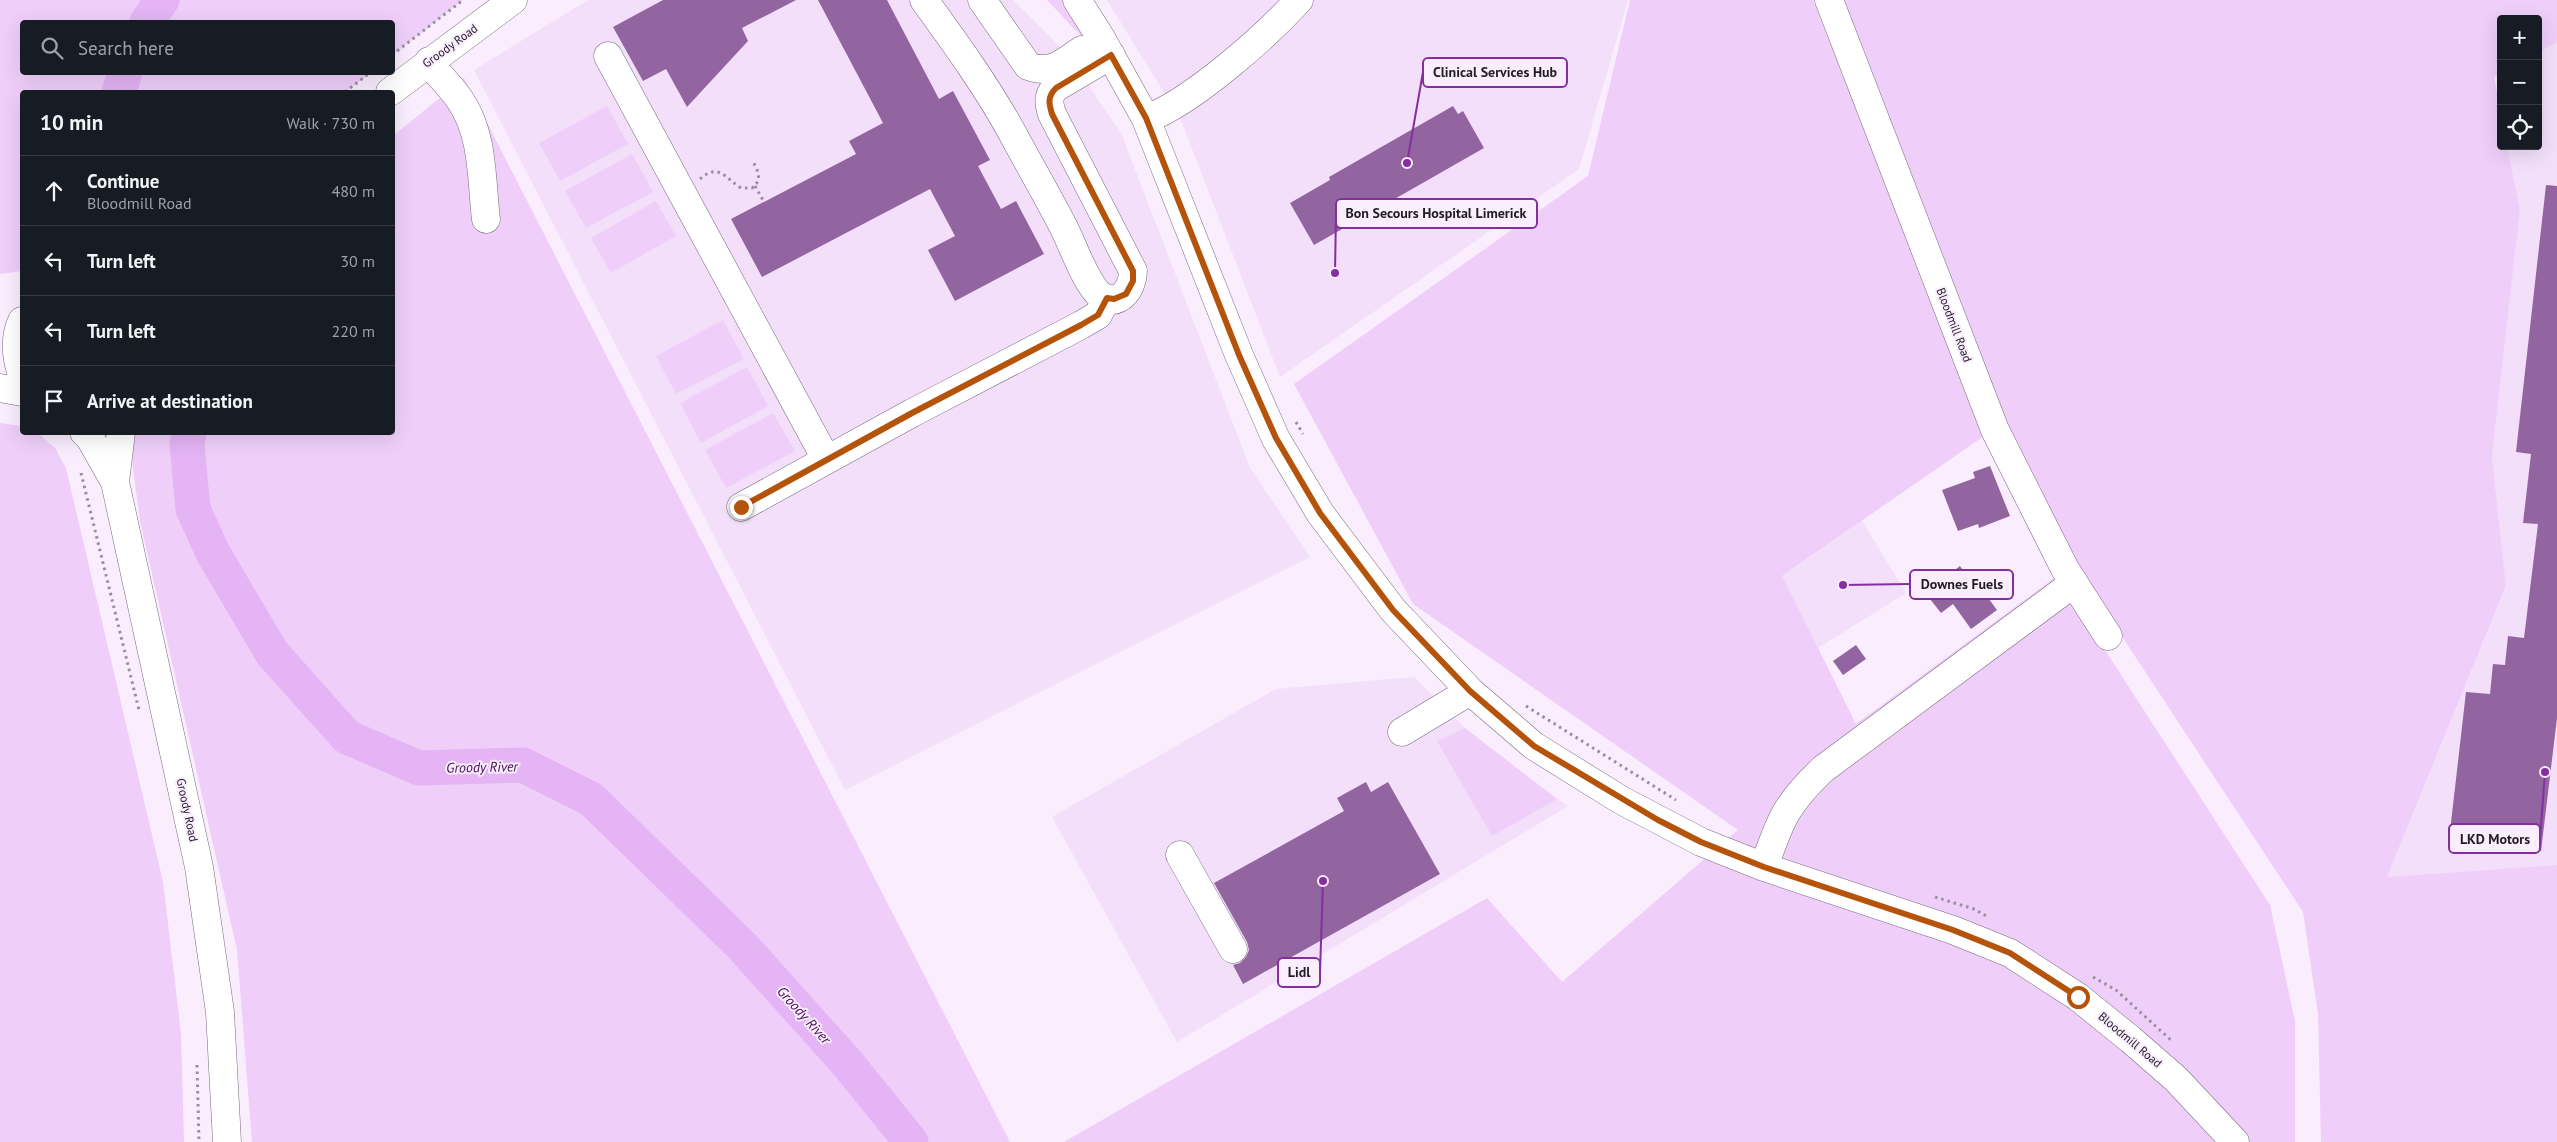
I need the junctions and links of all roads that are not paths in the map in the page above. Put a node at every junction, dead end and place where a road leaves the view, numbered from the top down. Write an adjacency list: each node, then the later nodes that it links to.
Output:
1 (512, 0): 9 (street, Groody Road)
2 (924, 0): 13 (street)
3 (982, 0): 7 (street)
4 (1077, 0): 7 (street, Bloodmill Road)
5 (1299, 0): 11 (street)
6 (1829, 0): 23 (street, Bloodmill Road)
7 (1106, 47): 11 (street, Bloodmill Road); 13 (street)
8 (608, 56): 20 (street)
9 (429, 61): 10 (street, Groody Road); 12 (street)
10 (393, 90)
11 (1146, 118): 25 (street, Bloodmill Road)
12 (486, 219)
13 (1107, 298): 20 (street)
14 (13, 340): 15 (street)
15 (20, 368)
16 (0, 388): 17 (street)
17 (20, 392)
18 (87, 435): 21 (street)
19 (121, 435): 21 (street)
20 (826, 459): 22 (street)
21 (115, 482): 30 (street, Groody Road)
22 (741, 507)
23 (2074, 584): 24 (street, Bloodmill Road); 28 (street)
24 (2108, 636)
25 (1470, 691): 26 (street); 28 (street, Bloodmill Road)
26 (1402, 732)
27 (1180, 855): 29 (street)
28 (1764, 867): 31 (street, Bloodmill Road)
29 (1233, 949)
30 (227, 1142)
31 (2235, 1142)

